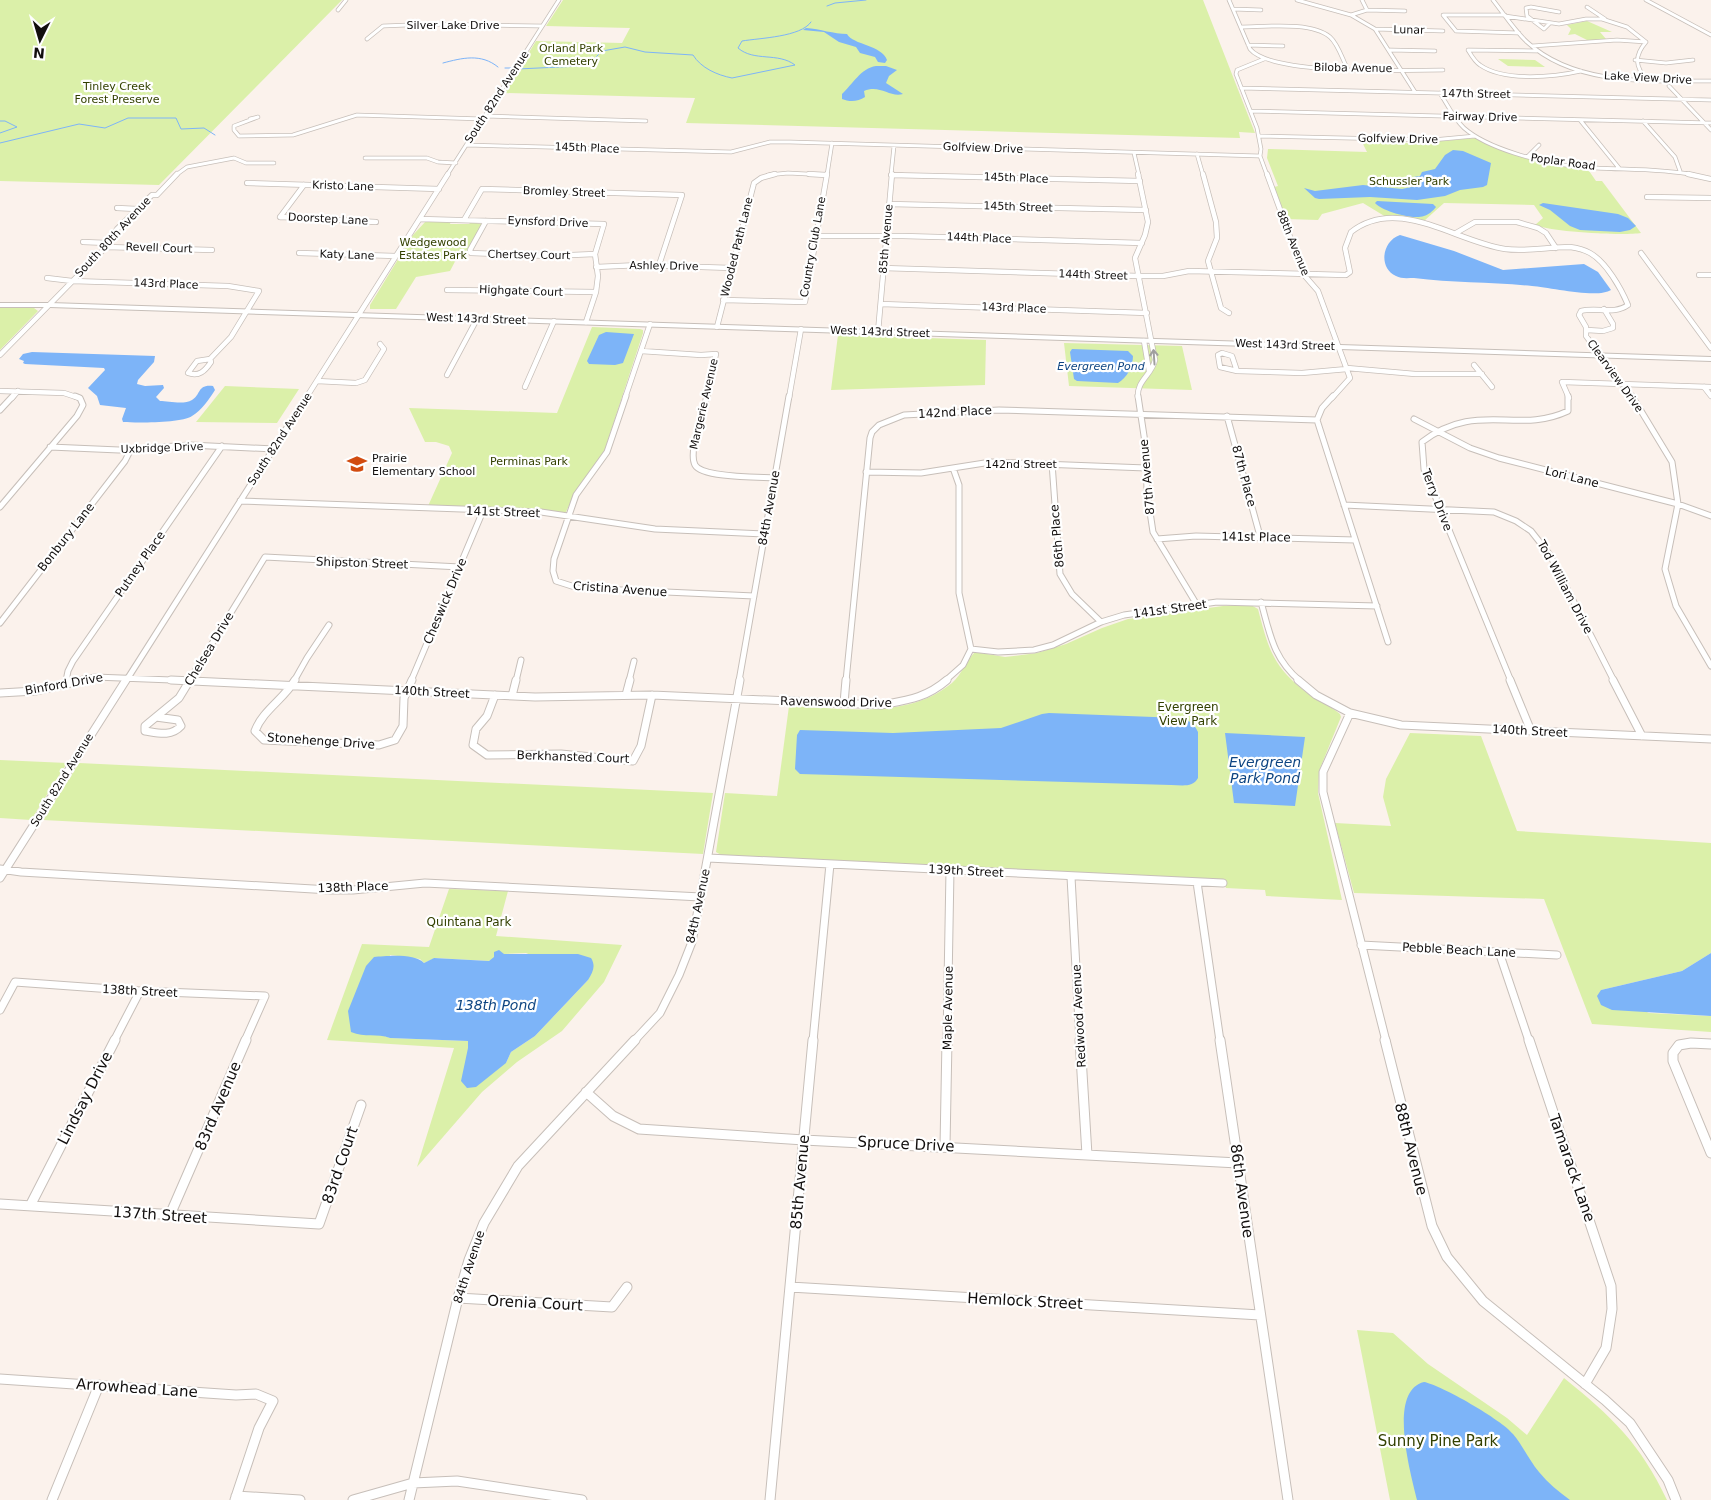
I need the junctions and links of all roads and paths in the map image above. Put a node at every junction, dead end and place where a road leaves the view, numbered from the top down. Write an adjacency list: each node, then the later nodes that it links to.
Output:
1 (346, 0): 10 (street)
2 (559, 0): 23 (street, South 82nd Avenue)
3 (1229, 0): 9 (street)
4 (1297, 0): 17 (street)
5 (1362, 0): 12 (street)
6 (1493, 0): 18 (street, Lake View Drive)
7 (1646, 0): 30 (street)
8 (1588, 7): 20 (street)
9 (1233, 9): 11 (street); 24 (street)
10 (338, 10)
11 (1261, 10)
12 (1367, 10): 13 (street); 17 (street)
13 (1405, 11)
14 (1559, 12): 15 (street)
15 (1528, 13): 19 (street)
16 (1445, 14): 18 (street); 28 (street)
17 (1350, 16): 25 (street)
18 (1505, 16): 19 (street); 29 (street, Lake View Drive)
19 (1530, 18): 22 (street); 22 (street)
20 (1605, 19): 22 (street); 32 (street)
21 (1315, 24): 26 (street)
22 (1549, 24)
23 (542, 26): 31 (street, Silver Lake Drive); 55 (street, South 82nd Avenue)
24 (1240, 27): 26 (street); 33 (street)
25 (1375, 29): 27 (street, Lunar); 36 (street)
26 (1312, 30): 42 (street)
27 (1443, 30)
28 (1458, 31): 29 (street)
29 (1519, 33): 35 (street, Lake View Drive)
30 (1711, 35)
31 (367, 39)
32 (1646, 42): 35 (street); 40 (street)
33 (1248, 46): 34 (street); 39 (street)
34 (1283, 46)
35 (1532, 46): 38 (street, Lake View Drive)
36 (1390, 50): 37 (street); 43 (street)
37 (1435, 51)
38 (1538, 51): 45 (street, Lake View Drive); 45 (street)
39 (1264, 59): 42 (street, Biloba Avenue); 49 (street, 88th Avenue)
40 (1635, 60): 41 (street); 46 (street)
41 (1693, 60)
42 (1347, 68): 43 (street, Biloba Avenue)
43 (1401, 69): 44 (street, Biloba Avenue); 50 (street)
44 (1443, 70)
45 (1581, 71): 46 (street, Lake View Drive)
46 (1647, 80): 47 (street, Lake View Drive)
47 (1711, 81)
48 (1669, 86): 52 (street)
49 (1241, 88): 50 (street, 147th Street); 54 (street, 88th Avenue)
50 (1415, 92): 51 (street, 147th Street)
51 (1440, 93): 52 (street, 147th Street); 56 (street, Poplar Road)
52 (1681, 99): 53 (street, 147th Street); 61 (street)
53 (1711, 100)
54 (1250, 111): 56 (street, Fairway Drive); 64 (street, 88th Avenue)
55 (484, 117): 57 (street); 59 (street); 67 (street, South 82nd Avenue)
56 (1455, 117): 58 (street, Fairway Drive); 65 (street, Poplar Road)
57 (250, 119)
58 (1580, 120): 60 (street, Fairway Drive); 78 (street)
59 (646, 121)
60 (1643, 121): 61 (street, Fairway Drive); 79 (street)
61 (1704, 123): 62 (street, Fairway Drive); 63 (street)
62 (1711, 123)
63 (1711, 130)
64 (1260, 136): 65 (street, Golfview Drive); 73 (street, 88th Avenue)
65 (1475, 136): 74 (street, Poplar Road)
66 (832, 143): 69 (street, Golfview Drive); 70 (street, Golfview Drive); 81 (street, Country Club Lane)
67 (467, 145): 70 (street, 145th Place); 76 (street, South 82nd Avenue)
68 (1540, 145): 74 (street)
69 (894, 146): 71 (street, Golfview Drive); 80 (street, 85th Avenue)
70 (708, 152)
71 (1134, 153): 72 (street, Golfview Drive); 83 (street)
72 (1197, 154): 73 (street, Golfview Drive); 113 (street)
73 (1260, 156): 114 (street, 88th Avenue)
74 (1527, 157): 78 (street, Poplar Road)
75 (365, 158): 76 (street)
76 (456, 162): 86 (street, South 82nd Avenue)
77 (274, 163): 91 (street, South 80th Avenue)
78 (1619, 168): 79 (street, Poplar Road)
79 (1680, 171): 82 (street, Poplar Road)
80 (891, 174): 83 (street, 145th Place); 89 (street, 85th Avenue)
81 (826, 175): 98 (street, Country Club Lane); 111 (street, Wooded Path Lane)
82 (1711, 179)
83 (1140, 181): 92 (street)
84 (246, 183): 85 (street, Kristo Lane)
85 (304, 185): 86 (street, Kristo Lane); 96 (street, Doorstep Lane)
86 (439, 189): 93 (street, South 82nd Avenue)
87 (1647, 197): 88 (street)
88 (1711, 198)
89 (889, 204): 92 (street, 145th Street); 99 (street, 85th Avenue)
90 (117, 208): 91 (street)
91 (137, 209): 102 (street, South 80th Avenue)
92 (1146, 210): 101 (street)
93 (420, 219): 94 (street, Eynsford Drive); 108 (street, South 82nd Avenue)
94 (464, 220): 95 (street, Eynsford Drive); 109 (street, Bromley Street)
95 (486, 220): 107 (street, Eynsford Drive); 107 (street, Chertsey Court)
96 (376, 222)
97 (1456, 233): 103 (street, Clearview Drive); 103 (street); 114 (street, Clearview Drive)
98 (816, 236): 99 (street, 144th Place); 123 (street, Country Club Lane)
99 (886, 236): 101 (street, 144th Place); 112 (street, 85th Avenue)
100 (83, 242): 102 (street, Revell Court)
101 (1142, 243): 117 (street)
102 (107, 245): 104 (street, Revell Court); 119 (street, South 80th Avenue)
103 (1556, 248): 127 (street, Clearview Drive)
104 (212, 250)
105 (299, 253): 108 (street, Katy Lane)
106 (1641, 253): 144 (street)
107 (595, 254): 110 (street, Eynsford Drive)
108 (396, 256): 131 (street, South 82nd Avenue)
109 (660, 266): 110 (street, Ashley Drive); 111 (street, Ashley Drive)
110 (596, 268): 121 (street, Eynsford Drive)
111 (732, 268): 123 (street, Wooded Path Lane)
112 (883, 268): 117 (street, 144th Street); 125 (street, 85th Avenue)
113 (1210, 271): 114 (street, 144th Street); 117 (street, 144th Street); 130 (street)
114 (1304, 275): 143 (street, 88th Avenue)
115 (1699, 275): 116 (street)
116 (1711, 275)
117 (1139, 276): 129 (street)
118 (47, 278): 119 (street, 143rd Place)
119 (72, 281): 124 (street, South 80th Avenue); 128 (street, 143rd Place)
120 (447, 290): 121 (street, Highgate Court)
121 (596, 292): 134 (street, Eynsford Drive)
122 (0, 300): 124 (main road, West 143rd Street)
123 (723, 300): 136 (street, Wooded Path Lane)
124 (50, 304): 126 (main road, West 143rd Street); 128 (main road, West 143rd Street); 146 (street, South 80th Avenue)
125 (881, 304): 129 (street, 143rd Place); 139 (street, 85th Avenue)
126 (0, 305)
127 (1604, 310): 138 (street, Clearview Drive); 138 (street)
128 (247, 311): 131 (main road, West 143rd Street); 148 (street)
129 (1147, 313): 141 (street)
130 (1229, 313)
131 (359, 315): 132 (main road, West 143rd Street); 156 (street, South 82nd Avenue)
132 (477, 319): 133 (main road, West 143rd Street); 155 (street)
133 (554, 321): 134 (main road, West 143rd Street); 158 (street)
134 (586, 322): 135 (main road, West 143rd Street)
135 (650, 324): 136 (main road, West 143rd Street); 145 (street, Cristina Avenue)
136 (717, 326): 137 (main road, West 143rd Street)
137 (801, 329): 139 (main road, West 143rd Street); 179 (street, 84th Avenue)
138 (1586, 330): 147 (street, Clearview Drive)
139 (878, 332): 140 (main road, West 143rd Street)
140 (1144, 341): 141 (main road, West 143rd Street); 152 (street)
141 (1152, 341): 143 (main road, West 143rd Street); 152 (street, 87th Avenue, one-way to 141)
142 (380, 344): 156 (street)
143 (1340, 347): 147 (main road, West 143rd Street); 151 (street, 88th Avenue)
144 (1711, 348)
145 (641, 351): 179 (street, Margerie Avenue); 187 (street, Cristina Avenue)
146 (0, 355)
147 (1603, 356): 149 (main road, West 143rd Street); 157 (street, Clearview Drive)
148 (210, 359): 148 (street)
149 (1711, 359)
150 (1474, 365): 154 (street)
151 (1347, 368): 153 (street); 154 (street); 169 (street)
152 (1149, 371): 166 (street, 87th Avenue)
153 (1237, 371): 153 (street)
154 (1482, 374): 159 (street)
155 (447, 376)
156 (317, 381): 174 (street, South 82nd Avenue)
157 (1624, 384): 160 (street); 170 (street); 181 (street, Clearview Drive)
158 (525, 387)
159 (1492, 387)
160 (1704, 387): 161 (street); 164 (street)
161 (1711, 387)
162 (0, 391): 163 (street)
163 (18, 391): 165 (street); 172 (street)
164 (1711, 396)
165 (0, 410)
166 (1140, 414): 167 (street, 142nd Place); 177 (street, 87th Avenue); 178 (street, 142nd Place)
167 (1228, 416): 169 (street, 142nd Place); 189 (street, 87th Place)
168 (1414, 419): 170 (street, Lori Lane)
169 (1316, 420): 182 (street)
170 (1435, 431): 181 (street, Lori Lane); 184 (street, Terry Drive)
171 (222, 446): 173 (street, Uxbridge Drive); 174 (street, Uxbridge Drive); 208 (street, Putney Place)
172 (50, 447): 173 (street, Uxbridge Drive); 183 (street)
173 (131, 449): 199 (street, Bonbury Lane)
174 (274, 449): 180 (street, South 82nd Avenue)
175 (1052, 463): 176 (street, 142nd Street); 177 (street, 142nd Street); 198 (street, 86th Place)
176 (953, 468): 178 (street, 142nd Street); 202 (street)
177 (1146, 468): 190 (street, 87th Avenue)
178 (866, 472): 217 (street, 142nd Place)
179 (775, 478): 188 (street, 84th Avenue)
180 (240, 501): 185 (street, 141st Street); 206 (street, South 82nd Avenue)
181 (1678, 504): 186 (street, Lori Lane); 205 (street, Clearview Drive)
182 (1344, 505): 184 (street, Tod William Drive); 191 (street)
183 (0, 506)
184 (1439, 508): 220 (street, Terry Drive); 221 (street, Tod William Drive)
185 (483, 511): 187 (street, 141st Street); 193 (street, Cheswick Drive)
186 (1711, 516)
187 (568, 517): 188 (street, 141st Street); 194 (street, Cristina Avenue)
188 (765, 534): 194 (street, 84th Avenue)
189 (1260, 536): 190 (street, 141st Place); 191 (street, 141st Place)
190 (1157, 539): 196 (street, 87th Avenue)
191 (1355, 540): 197 (street)
192 (264, 557): 193 (street, Shipston Street); 207 (street, Chelsea Drive)
193 (460, 567): 210 (street, Cheswick Drive)
194 (754, 596): 216 (street, 84th Avenue)
195 (1261, 602): 196 (street, 141st Street); 197 (street, 141st Street); 218 (street, 140th Street)
196 (1197, 605): 198 (street, 141st Street)
197 (1377, 606): 201 (street)
198 (1101, 622): 202 (street, 141st Street)
199 (0, 623)
200 (330, 625): 209 (street)
201 (1388, 642)
202 (971, 649): 217 (street, Ravenswood Drive)
203 (522, 660): 215 (street)
204 (634, 660): 213 (street)
205 (1711, 666)
206 (128, 677): 207 (street, 140th Street); 208 (street, Binford Drive); 225 (street, South 82nd Avenue)
207 (191, 680): 209 (street, 140th Street); 219 (street, Chelsea Drive)
208 (66, 684): 211 (street, Binford Drive)
209 (292, 685): 210 (street, 140th Street); 210 (street, Stonehenge Drive)
210 (407, 691): 212 (street, 140th Street)
211 (0, 693)
212 (495, 695): 214 (street, Berkhansted Court); 215 (street, 140th Street)
213 (626, 695): 214 (street, 140th Street); 215 (street, 140th Street)
214 (652, 695): 216 (street, 140th Street)
215 (512, 696)
216 (736, 698): 217 (street, Ravenswood Drive); 223 (street, 84th Avenue)
217 (844, 703)
218 (1350, 713): 220 (street, 140th Street); 232 (street, 88th Avenue)
219 (156, 717): 219 (street, Chelsea Drive)
220 (1531, 731): 221 (street, 140th Street)
221 (1642, 736): 222 (street, 140th Street)
222 (1711, 739)
223 (708, 858): 224 (street, 139th Street); 231 (street, 84th Avenue)
224 (830, 864): 226 (street, 139th Street); 241 (street, 85th Avenue)
225 (2, 870): 228 (street, South 82nd Avenue); 231 (street, 138th Place)
226 (950, 870): 227 (street, 139th Street); 242 (street, Maple Avenue)
227 (1071, 877): 229 (street, 139th Street); 244 (street, Redwood Avenue)
228 (0, 878)
229 (1197, 882): 230 (street, 139th Street); 245 (street, 86th Avenue)
230 (1223, 883)
231 (702, 897): 239 (street, 84th Avenue)
232 (1361, 945): 233 (street, Pebble Beach Lane); 255 (street, 88th Avenue)
233 (1499, 952): 234 (street, Pebble Beach Lane); 255 (street, Tamarack Lane)
234 (1557, 955)
235 (140, 991): 236 (street, 138th Street); 237 (street, 138th Street); 247 (street, Lindsay Drive)
236 (265, 996): 248 (street, 83rd Avenue)
237 (0, 1010)
238 (1711, 1044): 243 (street)
239 (586, 1092): 241 (street, Spruce Drive); 252 (street, 84th Avenue)
240 (361, 1105): 249 (street, 83rd Court)
241 (804, 1140): 242 (street, Spruce Drive); 251 (street, 85th Avenue)
242 (945, 1146): 244 (street, Spruce Drive)
243 (1711, 1153)
244 (1087, 1155): 245 (street, Spruce Drive)
245 (1238, 1163): 253 (street, 86th Avenue)
246 (0, 1204): 247 (street, 137th Street)
247 (30, 1206): 248 (street, 137th Street)
248 (170, 1215): 249 (street, 137th Street)
249 (319, 1224)
250 (627, 1287): 252 (street, Orenia Court)
251 (790, 1287): 253 (street, Hemlock Street); 264 (street, 85th Avenue)
252 (458, 1298): 257 (street, 84th Avenue)
253 (1260, 1315): 265 (street, 86th Avenue)
254 (0, 1379): 256 (street, Arrowhead Lane)
255 (1585, 1384): 266 (street, 88th Avenue)
256 (99, 1385): 258 (street, Arrowhead Lane); 259 (street)
257 (413, 1483): 261 (street); 262 (street, 84th Avenue); 263 (street)
258 (236, 1498): 260 (street)
259 (52, 1500)
260 (300, 1500)
261 (354, 1500)
262 (409, 1500)
263 (582, 1500)
264 (770, 1500)
265 (1288, 1500)
266 (1676, 1500)

